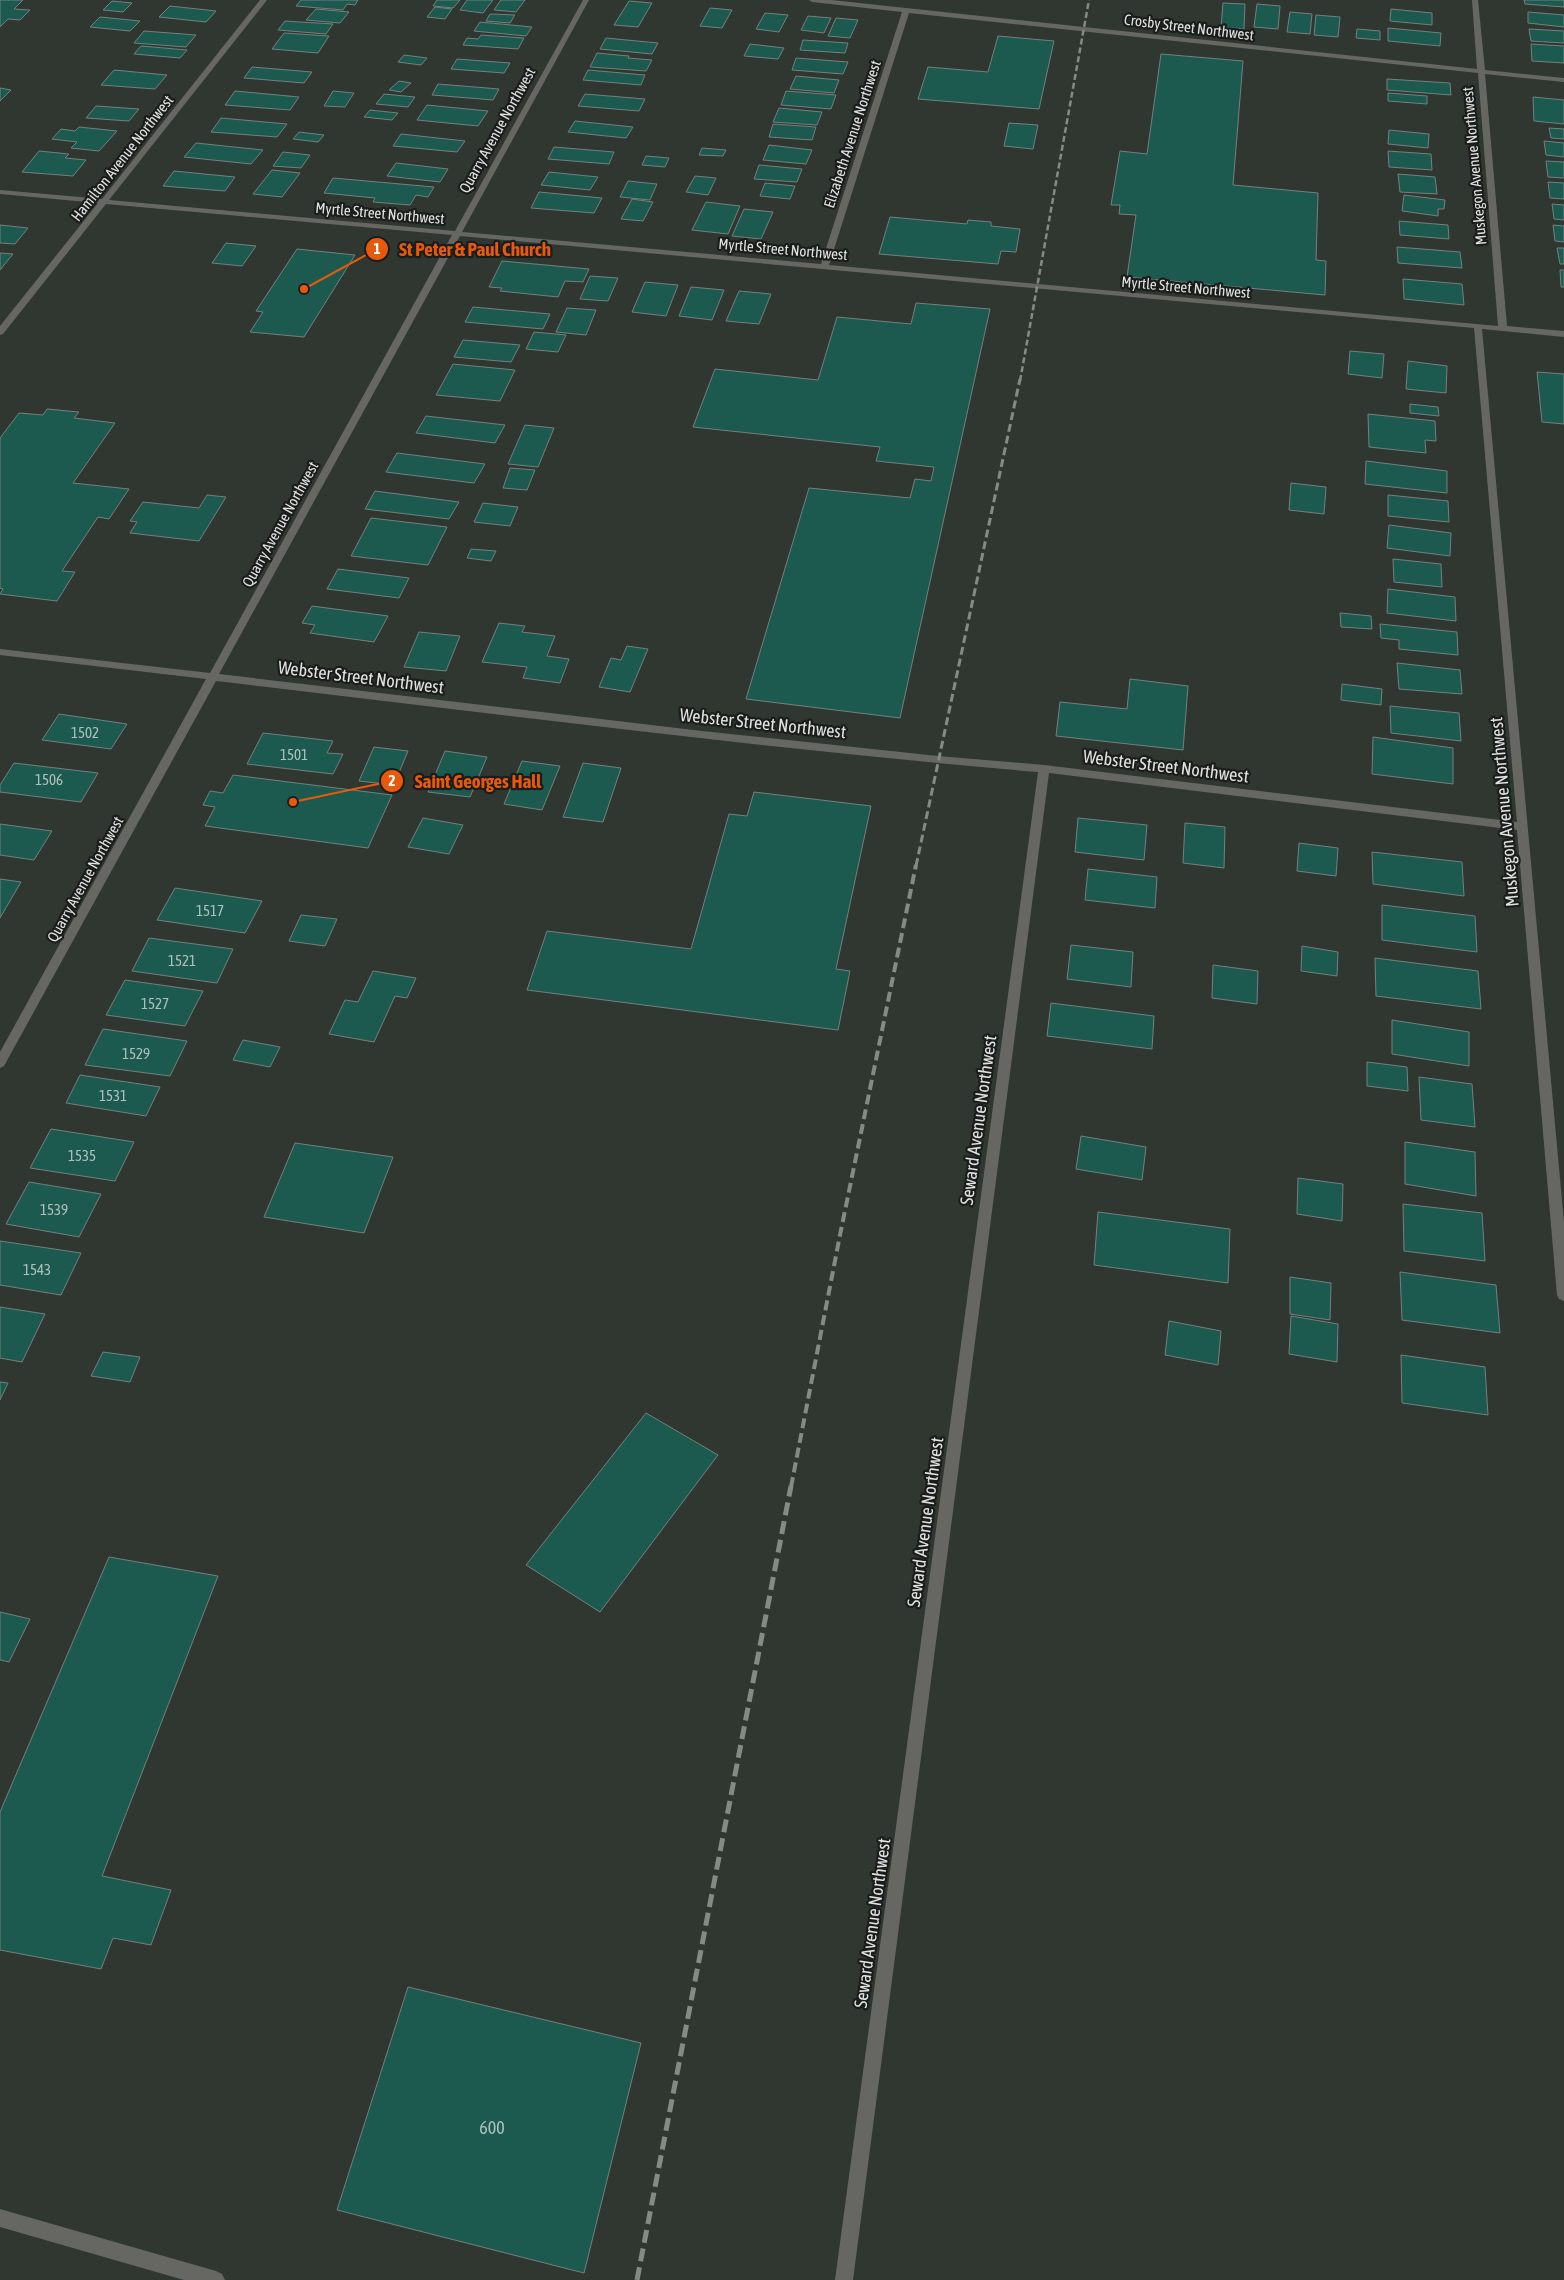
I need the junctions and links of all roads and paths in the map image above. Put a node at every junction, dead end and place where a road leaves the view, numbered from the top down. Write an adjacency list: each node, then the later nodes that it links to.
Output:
1 (264, 0): 9 (street, Hamilton Avenue Northwest)
2 (586, 0): 10 (street, Quarry Avenue Northwest)
3 (812, 0): 5 (street, Crosby Street Northwest)
4 (1475, 0): 6 (street, Muskegon Avenue Northwest)
5 (906, 10): 6 (street, Crosby Street Northwest); 11 (street, Elizabeth Avenue Northwest)
6 (1482, 72): 7 (street, Crosby Street Northwest); 13 (street, Muskegon Avenue Northwest)
7 (1564, 80)
8 (0, 192): 9 (street, Myrtle Street Northwest)
9 (106, 201): 10 (street, Myrtle Street Northwest); 14 (street, Hamilton Avenue Northwest)
10 (457, 234): 11 (street, Myrtle Street Northwest); 17 (street, Quarry Avenue Northwest)
11 (824, 267): 12 (street, Myrtle Street Northwest)
12 (1478, 327): 13 (street, Myrtle Street Northwest); 19 (street, Muskegon Avenue Northwest)
13 (1502, 329): 15 (street, Myrtle Street Northwest)
14 (0, 332)
15 (1564, 334)
16 (0, 652): 17 (street, Webster Street Northwest)
17 (214, 676): 18 (street, Webster Street Northwest); 20 (street, Quarry Avenue Northwest)
18 (1044, 768): 19 (street, Webster Street Northwest); 24 (street, Seward Avenue Northwest)
19 (1523, 827): 21 (street, Muskegon Avenue Northwest)
20 (0, 1063)
21 (1564, 1295)
22 (0, 2218): 23 (street)
23 (216, 2280)
24 (844, 2280)

